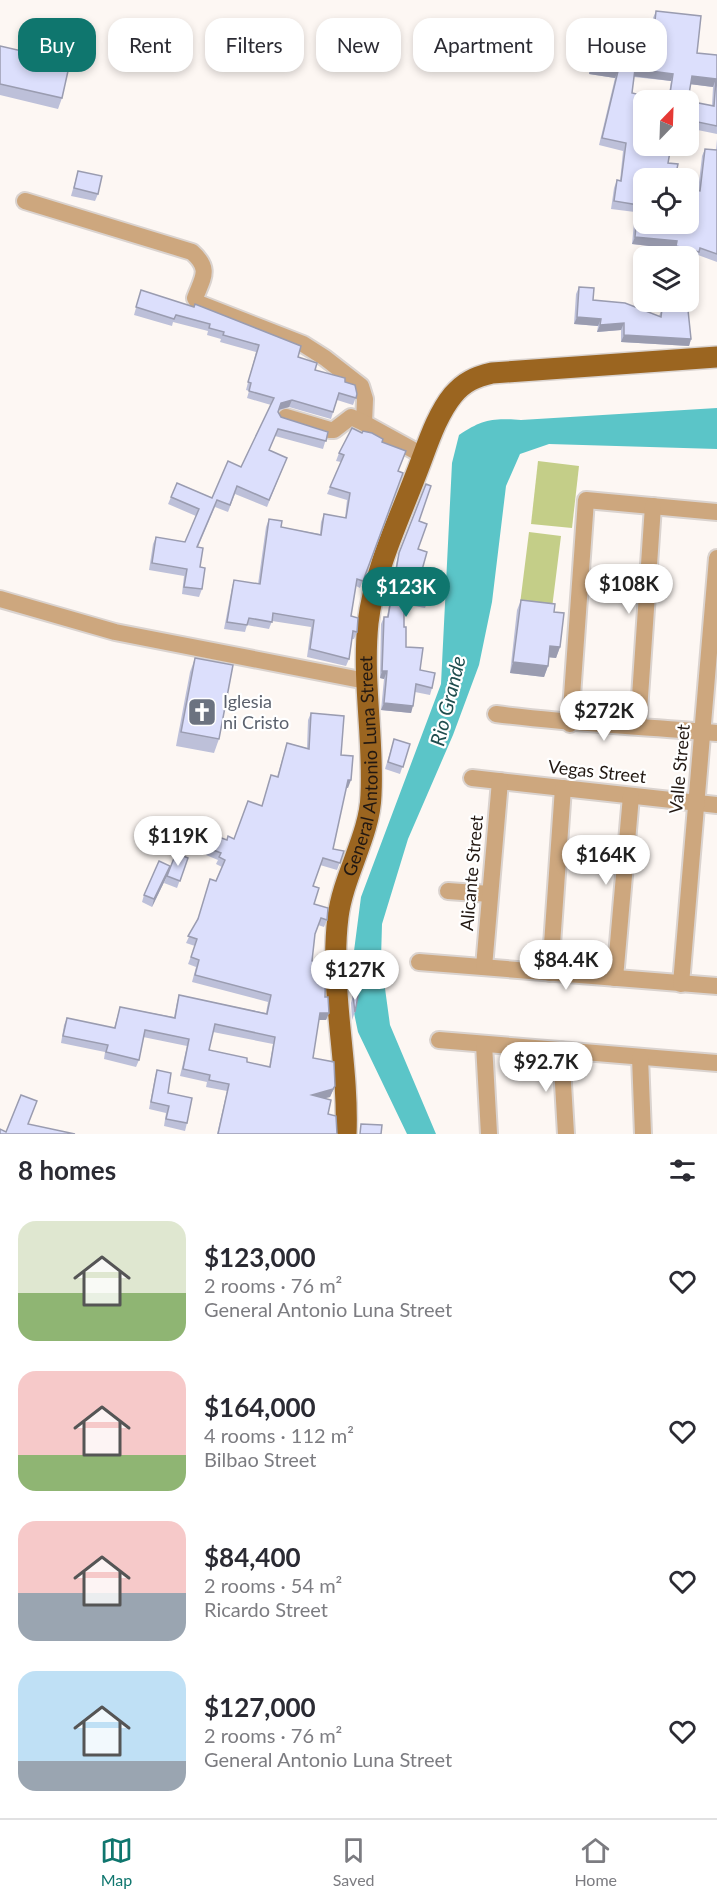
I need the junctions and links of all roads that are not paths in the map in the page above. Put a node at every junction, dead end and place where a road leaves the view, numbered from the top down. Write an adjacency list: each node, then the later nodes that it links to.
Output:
1 (25, 201): 4 (street)
2 (717, 357): 5 (main road, General Antonio Luna Street)
3 (286, 417): 4 (street)
4 (364, 423): 5 (street)
5 (424, 456): 10 (main road, General Antonio Luna Street)
6 (653, 506): 7 (street); 12 (street); 13 (street)
7 (717, 512)
8 (717, 558): 14 (street, Valle Street)
9 (0, 599): 10 (street)
10 (366, 681): 34 (main road, General Antonio Luna Street)
11 (496, 714): 12 (street)
12 (570, 724): 13 (street)
13 (638, 726): 14 (street)
14 (710, 732): 19 (street, Valle Street)
15 (472, 778): 16 (street, Vegas Street)
16 (500, 781): 17 (street, Vegas Street); 22 (street, Alicante Street)
17 (563, 788): 18 (street, Vegas Street); 25 (street)
18 (631, 796): 19 (street, Vegas Street); 26 (street)
19 (696, 803): 20 (street, Vegas Street); 27 (street, Valle Street)
20 (717, 805)
21 (448, 891): 22 (street)
22 (490, 894): 24 (street, Alicante Street)
23 (419, 962): 24 (street)
24 (484, 967): 25 (street)
25 (550, 973): 26 (street)
26 (615, 978): 27 (street)
27 (681, 984): 28 (street)
28 (717, 986)
29 (439, 1040): 30 (street)
30 (484, 1044): 31 (street); 35 (street)
31 (561, 1050): 32 (street); 36 (street)
32 (640, 1057): 33 (street); 37 (street)
33 (717, 1063)
34 (346, 1134)
35 (489, 1134)
36 (566, 1134)
37 (643, 1134)

